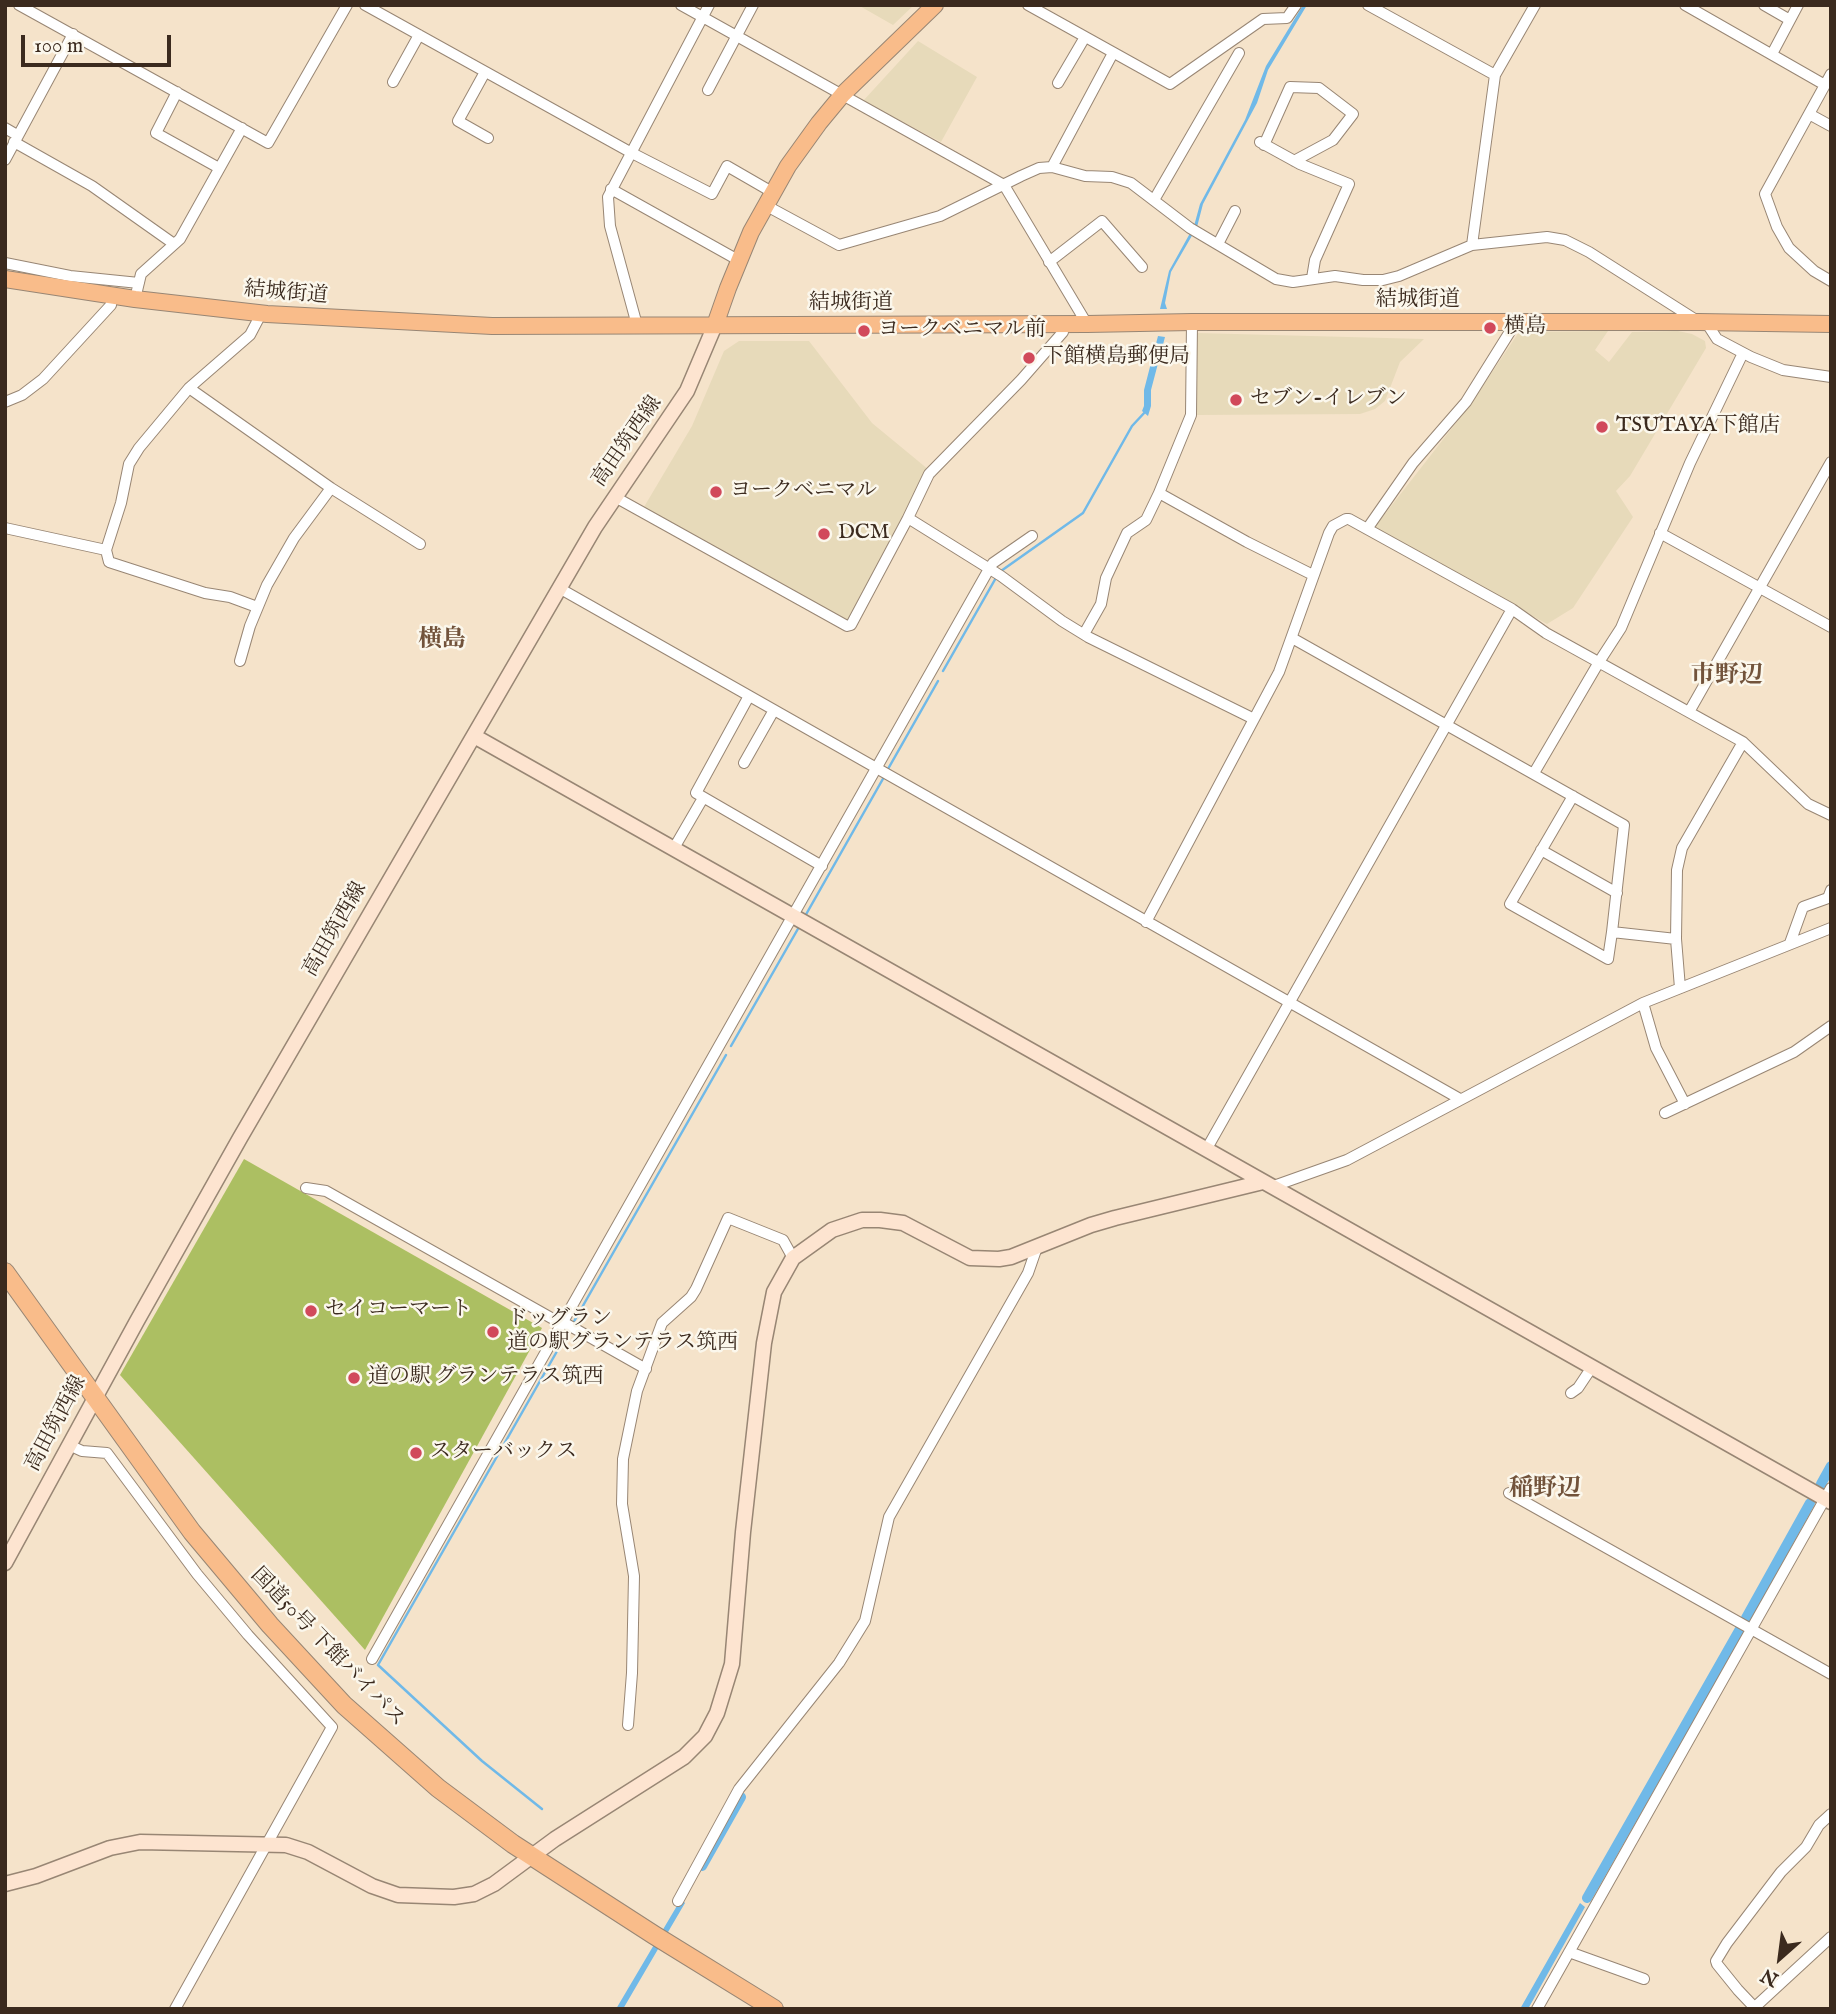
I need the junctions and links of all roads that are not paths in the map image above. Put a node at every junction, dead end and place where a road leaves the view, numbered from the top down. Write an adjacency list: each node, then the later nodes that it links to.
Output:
1 (347, 5): 36 (street)
2 (365, 5): 18 (street)
3 (681, 5): 15 (street)
4 (709, 5): 15 (street)
5 (754, 5): 19 (street)
6 (934, 5): 32 (main road)
7 (1028, 5): 20 (street)
8 (1296, 5): 21 (street)
9 (1368, 5): 26 (street)
10 (1535, 5): 26 (street)
11 (1685, 5): 23 (street)
12 (1764, 5): 16 (street)
13 (1798, 5): 16 (street)
14 (22, 6): 17 (street)
15 (703, 17): 19 (street); 39 (street)
16 (1790, 20): 23 (street)
17 (73, 34): 31 (street); 37 (street)
18 (419, 35): 24 (street); 27 (street)
19 (737, 36): 30 (street); 32 (street)
20 (1085, 37): 21 (street); 28 (street)
21 (1113, 52): 42 (street)
22 (1239, 53): 47 (street)
23 (1772, 54): 29 (street)
24 (485, 72): 38 (street); 39 (street)
25 (1831, 74): 29 (street)
26 (1495, 75): 51 (street)
27 (393, 82)
28 (1058, 83)
29 (1825, 85): 33 (street)
30 (708, 90)
31 (177, 92): 36 (street); 43 (street)
32 (843, 94): 44 (street); 46 (main road)
33 (1809, 114): 34 (street); 58 (street)
34 (1831, 126)
35 (5, 128): 37 (street)
36 (242, 128): 43 (street)
37 (15, 138): 40 (street); 49 (street)
38 (488, 138)
39 (630, 152): 45 (street); 46 (street)
40 (5, 160)
41 (1294, 161): 41 (street); 56 (street)
42 (1052, 167): 44 (street); 47 (street, 結城街道)
43 (219, 168): 49 (street)
44 (1004, 185): 46 (street); 53 (street)
45 (611, 189): 52 (street); 69 (street)
46 (769, 199): 52 (main road)
47 (1154, 200): 50 (street, 結城街道)
48 (1235, 211): 50 (street)
49 (174, 244): 60 (street)
50 (1218, 244): 56 (street, 結城街道)
51 (1472, 245): 56 (street, 結城街道); 65 (street, 結城街道)
52 (738, 260): 70 (main road)
53 (1049, 262): 55 (street); 67 (street)
54 (5, 263): 59 (street)
55 (1142, 267)
56 (1312, 278)
57 (5, 279): 59 (main road, 結城街道)
58 (1831, 281)
59 (69, 282): 60 (street); 61 (main road, 結城街道)
60 (137, 291): 61 (main road, 結城街道); 62 (main road, 結城街道)
61 (112, 296): 74 (street)
62 (261, 314): 69 (main road, 結城街道); 73 (street)
63 (1192, 322): 64 (main road, 結城街道); 67 (main road, 結城街道); 77 (street)
64 (1516, 322): 65 (main road, 結城街道); 81 (street)
65 (1703, 322): 68 (main road, 結城街道); 71 (street)
66 (1063, 324): 67 (main road, 結城街道); 70 (main road, 結城街道); 79 (street)
67 (1087, 324)
68 (1831, 324)
69 (637, 325): 70 (main road, 結城街道)
70 (715, 325): 78 (street, 高田筑西線)
71 (1743, 353): 72 (street); 82 (street)
72 (1831, 377)
73 (189, 388): 76 (street); 85 (street)
74 (5, 402)
75 (1829, 468): 88 (street)
76 (331, 488): 84 (street); 90 (street)
77 (1159, 494): 87 (street); 93 (street)
78 (615, 497): 79 (street); 89 (street, 高田筑西線)
79 (908, 517): 86 (street)
80 (5, 528): 85 (street)
81 (1367, 528): 87 (street); 91 (street)
82 (1660, 533): 88 (street); 96 (street)
83 (1032, 536): 86 (street)
84 (420, 544)
85 (106, 550): 90 (street)
86 (995, 572): 93 (street); 105 (street)
87 (1313, 575): 94 (street)
88 (1761, 587): 92 (street); 99 (street)
89 (559, 588): 97 (street); 102 (street, 高田筑西線)
90 (257, 607): 95 (street)
91 (1512, 609): 96 (street); 101 (street)
92 (1831, 627)
93 (1084, 634): 100 (street)
94 (1292, 638): 100 (street); 101 (street)
95 (240, 661)
96 (1599, 662): 99 (street); 106 (street)
97 (749, 696): 98 (street); 108 (street)
98 (774, 710): 104 (street); 105 (street)
99 (1689, 712): 103 (street)
100 (1254, 719): 116 (street)
101 (1448, 725): 106 (street); 122 (street)
102 (474, 736): 110 (street); 138 (street, 高田筑西線)
103 (1743, 742): 109 (street); 119 (street)
104 (744, 763)
105 (878, 768): 112 (street); 116 (street)
106 (1534, 774): 107 (street)
107 (1573, 796): 111 (street); 114 (street)
108 (703, 798): 110 (street); 112 (street)
109 (1830, 814)
110 (674, 848): 115 (street)
111 (1541, 850): 114 (street); 118 (street)
112 (822, 866): 115 (street)
113 (1831, 890): 120 (street)
114 (1617, 893): 118 (street)
115 (799, 919): 128 (street); 134 (street)
116 (1146, 922): 122 (street)
117 (1831, 928): 120 (street)
118 (1612, 932): 119 (street)
119 (1676, 939): 121 (street)
120 (1790, 943): 121 (street)
121 (1680, 988): 123 (street)
122 (1291, 1002): 125 (street); 128 (street)
123 (1643, 1003): 125 (street); 126 (street)
124 (1831, 1026): 126 (street)
125 (1460, 1099): 129 (street)
126 (1685, 1104): 127 (street)
127 (1665, 1113)
128 (1206, 1150): 129 (street)
129 (1267, 1184): 131 (street); 135 (street)
130 (306, 1188): 134 (street)
131 (1037, 1247): 132 (street); 151 (street)
132 (793, 1258): 136 (street); 149 (street)
133 (5, 1272): 138 (highway, 国道50号 下館バイパス)
134 (567, 1325): 136 (street); 144 (street)
135 (1592, 1367): 137 (street); 141 (street)
136 (646, 1368): 146 (street)
137 (1571, 1393)
138 (95, 1399): 139 (street, 高田筑西線); 149 (highway, 国道50号 下館バイパス)
139 (69, 1446): 142 (street, 高田筑西線); 148 (street)
140 (1509, 1493): 143 (street)
141 (1829, 1496): 143 (street)
142 (5, 1563)
143 (1752, 1628): 145 (street); 153 (street)
144 (372, 1659)
145 (1831, 1674)
146 (628, 1725)
147 (1831, 1814): 155 (street)
148 (269, 1843): 149 (street); 150 (street); 156 (street)
149 (530, 1856): 157 (highway, 国道50号 下館バイパス)
150 (5, 1884)
151 (678, 1901)
152 (1831, 1937): 155 (street)
153 (1569, 1952): 154 (street); 158 (street)
154 (1644, 1979)
155 (1756, 2008)
156 (175, 2009)
157 (774, 2009)
158 (1537, 2009)

